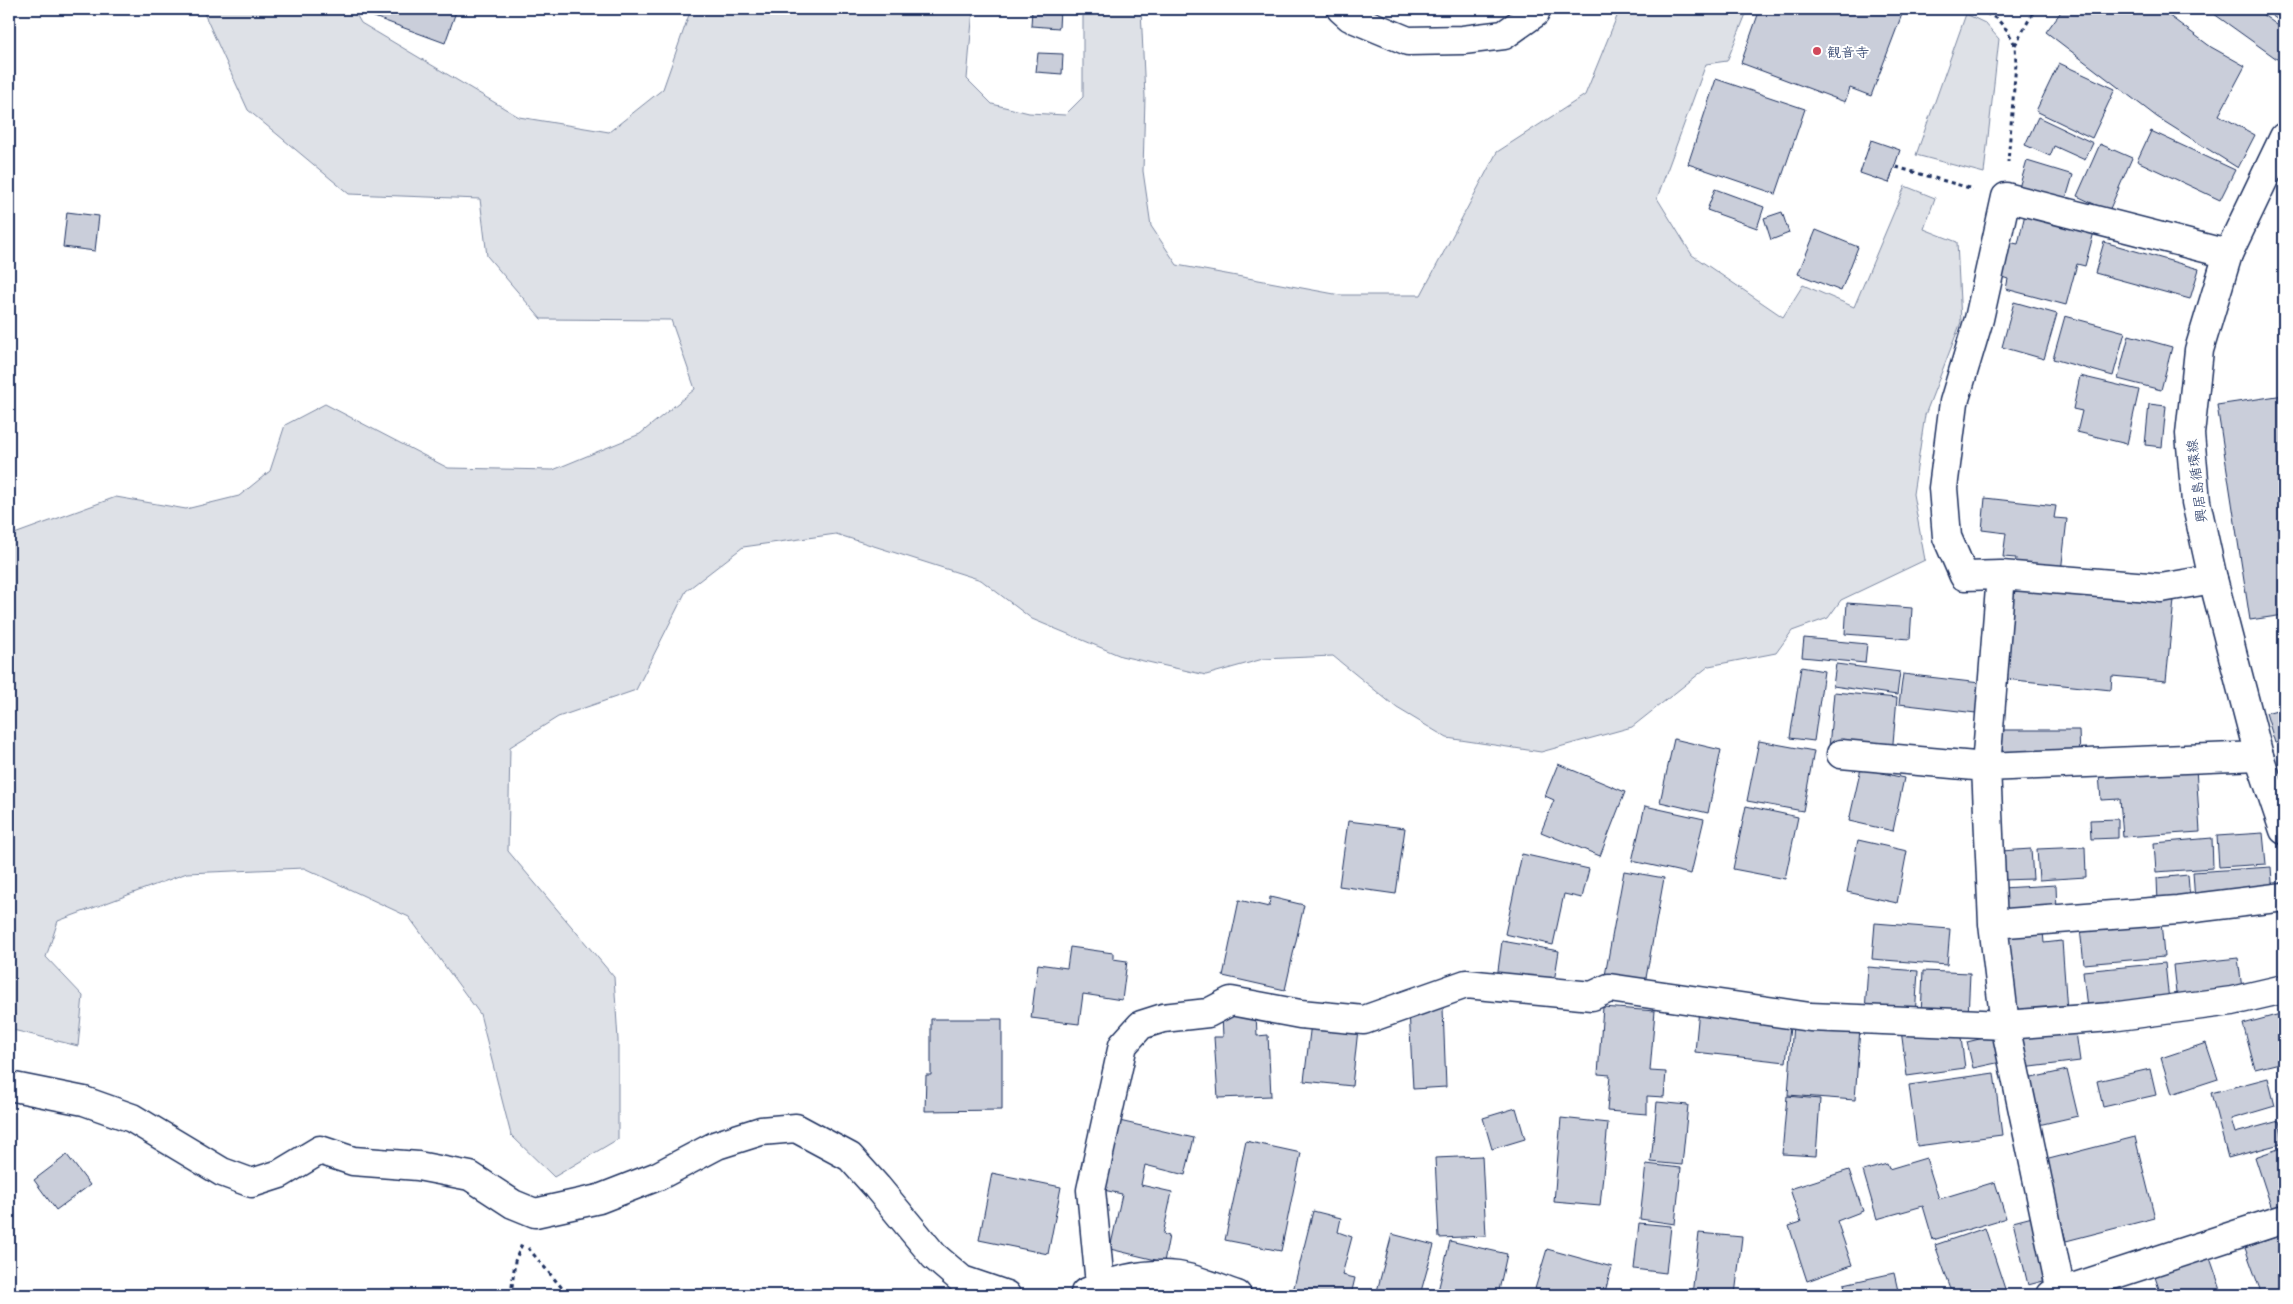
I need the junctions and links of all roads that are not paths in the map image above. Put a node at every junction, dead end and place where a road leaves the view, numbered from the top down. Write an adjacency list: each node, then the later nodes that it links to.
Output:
1 (1341, 9): 2 (street)
2 (1536, 9)
3 (2284, 137): 4 (street, 興居島循環線)
4 (2228, 254): 5 (street); 6 (street, 興居島循環線)
5 (2001, 575): 6 (street); 9 (street)
6 (2213, 579): 8 (street, 興居島循環線)
7 (1841, 754): 9 (street)
8 (2259, 756): 9 (street); 10 (street, 興居島循環線)
9 (1986, 767): 12 (street)
10 (2284, 830)
11 (2284, 897): 12 (street)
12 (1994, 924): 14 (street)
13 (2284, 989): 14 (street)
14 (2005, 1025): 17 (street); 18 (street)
15 (9, 1086): 19 (street)
16 (2284, 1219): 18 (street)
17 (1094, 1292): 20 (street)
18 (2056, 1294)
19 (1006, 1295)
20 (1237, 1295)

